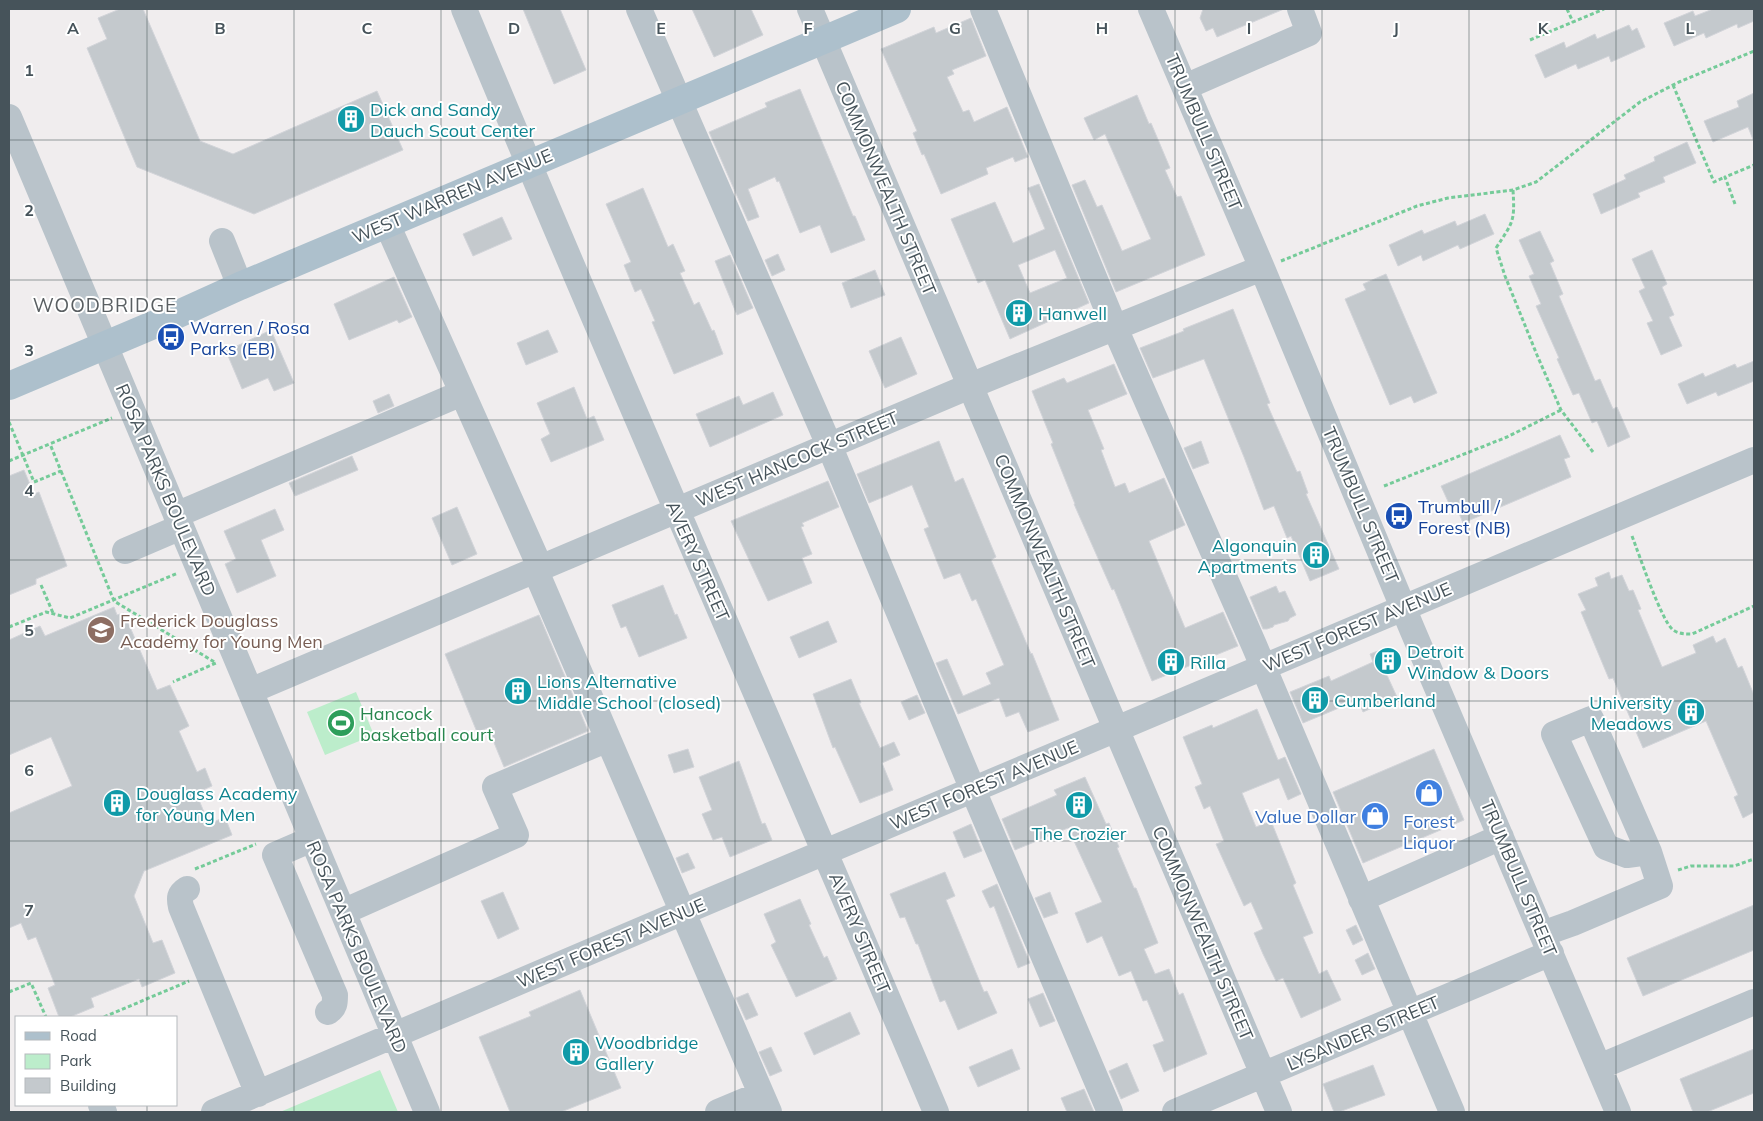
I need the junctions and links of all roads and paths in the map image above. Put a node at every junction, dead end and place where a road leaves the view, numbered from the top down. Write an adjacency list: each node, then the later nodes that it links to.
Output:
1 (464, 9): 18 (street, AVERY STREET)
2 (640, 9): 16 (street)
3 (810, 9): 11 (street, COMMONWEALTH STREET)
4 (897, 9): 11 (main road, WEST WARREN AVENUE)
5 (983, 9): 27 (street)
6 (1151, 9): 15 (street, TRUMBULL STREET)
7 (1300, 9): 15 (street)
8 (1567, 9): 10 (path)
9 (1604, 9): 10 (path)
10 (1573, 22): 12 (path)
11 (823, 40): 16 (main road, WEST WARREN AVENUE); 30 (street, COMMONWEALTH STREET)
12 (1530, 40)
13 (1754, 51): 14 (path)
14 (1673, 85): 20 (path); 21 (path)
15 (1185, 86): 25 (street, TRUMBULL STREET)
16 (678, 101): 18 (main road, WEST WARREN AVENUE); 36 (street)
17 (9, 117): 28 (street, ROSA PARKS BOULEVARD)
18 (528, 164): 23 (main road, WEST WARREN AVENUE); 43 (street, AVERY STREET)
19 (1754, 165): 20 (path)
20 (1725, 177): 22 (path)
21 (1513, 190): 25 (path); 32 (path)
22 (1735, 204)
23 (386, 224): 26 (main road, WEST WARREN AVENUE); 31 (street)
24 (222, 241): 26 (street)
25 (1262, 268): 27 (street, WEST HANCOCK STREET); 52 (street, TRUMBULL STREET)
26 (240, 286): 28 (main road, WEST WARREN AVENUE)
27 (1115, 328): 30 (street, WEST HANCOCK STREET); 55 (street)
28 (106, 346): 29 (main road, WEST WARREN AVENUE); 44 (street, ROSA PARKS BOULEVARD)
29 (9, 386)
30 (970, 386): 36 (street, WEST HANCOCK STREET); 58 (street, COMMONWEALTH STREET)
31 (462, 393): 44 (street); 47 (street)
32 (1561, 410): 37 (path); 42 (path)
33 (113, 418): 35 (path)
34 (9, 422): 38 (path)
35 (50, 444): 38 (path); 41 (path)
36 (829, 445): 43 (street, WEST HANCOCK STREET); 60 (street)
37 (1593, 452)
38 (23, 455): 40 (path); 41 (path)
39 (1754, 460): 52 (street, WEST FOREST AVENUE)
40 (9, 461)
41 (61, 471): 50 (path)
42 (1384, 486)
43 (676, 510): 47 (street, WEST HANCOCK STREET); 63 (street, AVERY STREET)
44 (179, 521): 46 (street); 57 (street, ROSA PARKS BOULEVARD)
45 (1632, 536): 51 (path)
46 (125, 551)
47 (537, 568): 57 (street, WEST HANCOCK STREET); 59 (street)
48 (179, 573): 50 (path)
49 (41, 585): 53 (path)
50 (114, 601): 53 (path); 56 (path)
51 (1754, 606)
52 (1404, 607): 55 (street, WEST FOREST AVENUE); 61 (street, TRUMBULL STREET)
53 (53, 614): 54 (path)
54 (9, 626)
55 (1263, 667): 58 (street, WEST FOREST AVENUE); 66 (street)
56 (173, 682)
57 (250, 691): 62 (street, ROSA PARKS BOULEVARD)
58 (1116, 729): 60 (street, WEST FOREST AVENUE); 79 (street, COMMONWEALTH STREET)
59 (608, 739): 67 (street); 68 (street)
60 (972, 790): 63 (street, WEST FOREST AVENUE); 86 (street)
61 (1501, 837): 66 (street); 69 (street, TRUMBULL STREET)
62 (312, 839): 67 (street, ROSA PARKS BOULEVARD); 73 (street)
63 (826, 852): 68 (street, WEST FOREST AVENUE); 85 (street, AVERY STREET)
64 (1650, 852): 64 (street); 69 (street, LYSANDER STREET)
65 (187, 889): 80 (street)
66 (1361, 898): 74 (street)
67 (343, 912): 77 (street, ROSA PARKS BOULEVARD)
68 (683, 912): 77 (street, WEST FOREST AVENUE); 81 (street)
69 (1546, 944): 74 (street, LYSANDER STREET); 78 (street, TRUMBULL STREET)
70 (192, 980): 76 (path)
71 (9, 992): 75 (path)
72 (1754, 1002): 78 (street)
73 (328, 1012)
74 (1409, 1013): 79 (street, LYSANDER STREET); 89 (street)
75 (46, 1016)
76 (106, 1016)
77 (395, 1036): 80 (street, WEST FOREST AVENUE); 83 (street, ROSA PARKS BOULEVARD)
78 (1599, 1067): 90 (street, TRUMBULL STREET)
79 (1263, 1075): 87 (street, LYSANDER STREET); 88 (street, COMMONWEALTH STREET)
80 (258, 1094): 82 (street, WEST FOREST AVENUE)
81 (765, 1103): 84 (street)
82 (214, 1112)
83 (427, 1112)
84 (718, 1112)
85 (936, 1112)
86 (1110, 1112)
87 (1175, 1112)
88 (1279, 1112)
89 (1452, 1112)
90 (1618, 1112)

